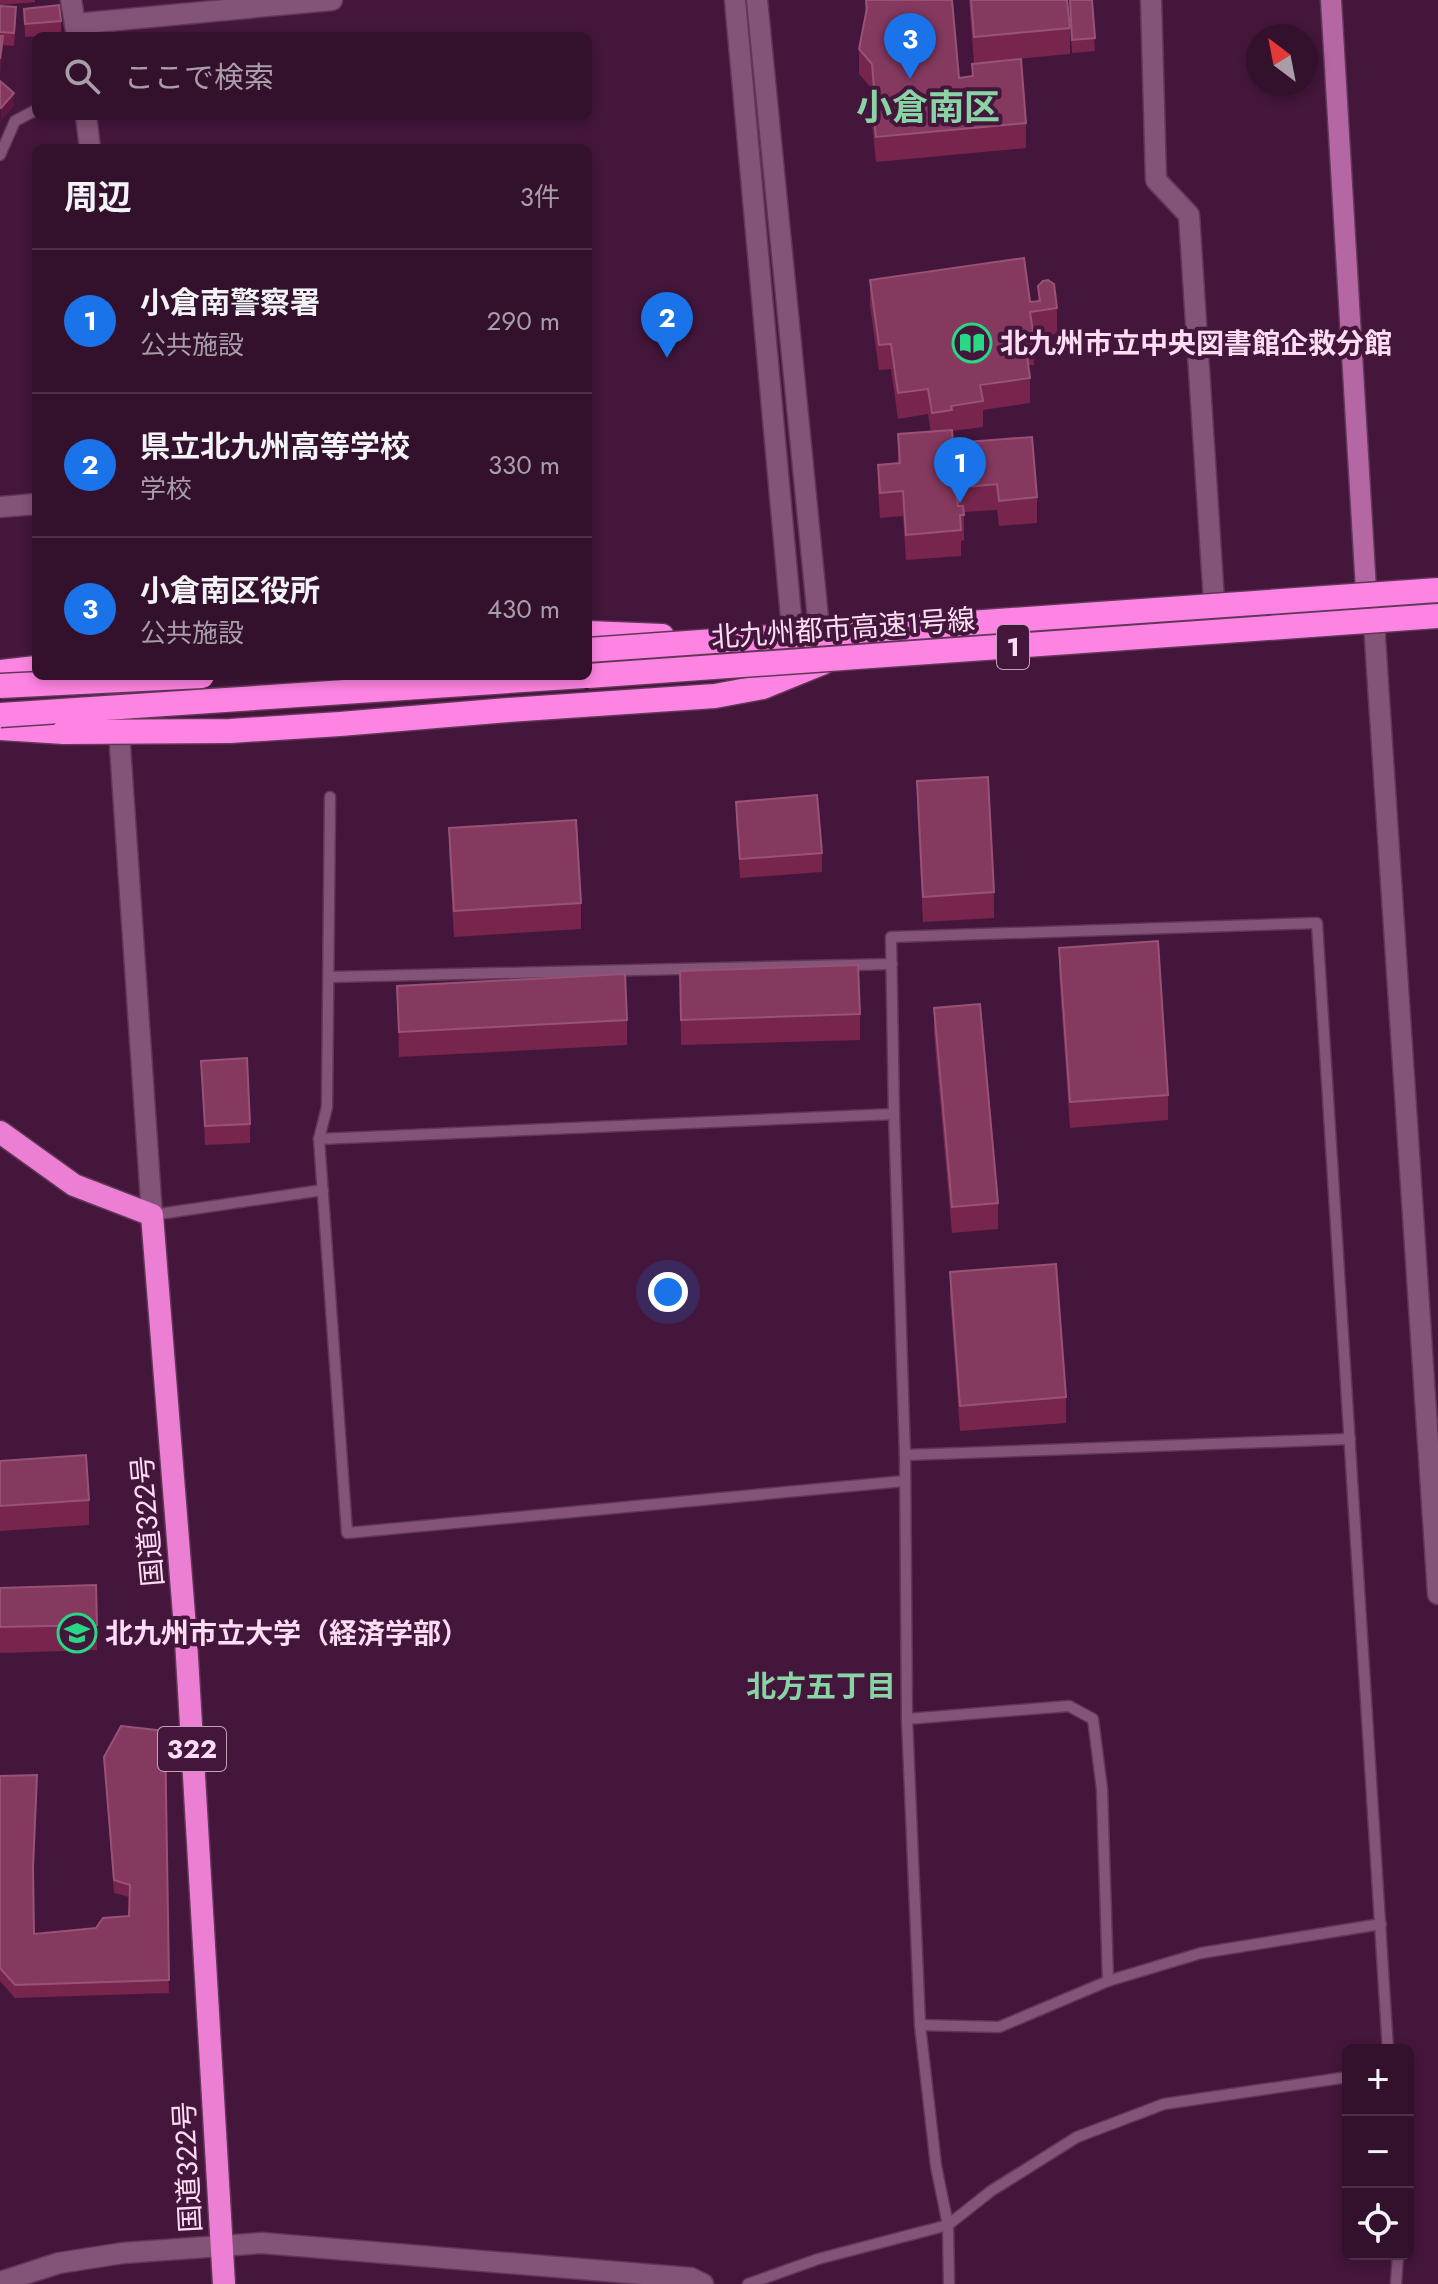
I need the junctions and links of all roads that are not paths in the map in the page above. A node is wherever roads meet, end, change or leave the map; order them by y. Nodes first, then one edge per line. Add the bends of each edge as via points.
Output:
1 (71, 0) edge
2 (332, 0) edge
3 (735, 0) edge
4 (757, 0) edge
5 (1151, 0) edge
6 (1331, 0) edge
7 (76, 30) edge
8 (32, 112) edge
9 (86, 120) edge
10 (90, 144) edge
11 (0, 155) edge
12 (32, 504) edge
13 (0, 507) edge
14 (1438, 590) edge
15 (1214, 601) dead end
16 (1438, 616) edge
17 (1374, 623) joint
18 (592, 633) edge
19 (663, 636) dead end
20 (592, 650) edge
21 (822, 663) joint
22 (796, 666) dead end
23 (32, 668) edge
24 (0, 672) edge
25 (592, 676) edge
26 (117, 680) edge
27 (121, 680) edge
28 (526, 680) edge
29 (0, 686) edge
30 (0, 715) edge
31 (0, 728) edge
32 (330, 797) dead end
33 (892, 964) junction
34 (330, 977) junction
35 (894, 1114) junction
36 (0, 1132) edge
37 (319, 1139) junction
38 (323, 1190) junction
39 (152, 1215) junction
40 (1350, 1439) junction
41 (905, 1455) junction
42 (905, 1481) junction
43 (1438, 1594) edge
44 (907, 1719) junction
45 (1381, 1924) junction
46 (1108, 1981) junction
47 (920, 2025) junction
48 (1388, 2044) edge
49 (1342, 2078) edge
50 (948, 2225) junction
51 (221, 2247) junction
52 (1398, 2260) edge
53 (0, 2282) edge
54 (224, 2284) edge
55 (703, 2284) edge
56 (748, 2284) edge
57 (949, 2284) edge
58 (1396, 2284) edge

1 - 7 street
2 - 7 street
3 - 22 street
4 - 21 street
5 - 15 street via 1156,180 1189,215
6 - 17 main road via 1366,590
8 - 11 lane via 15,121
9 - 10 street
12 - 13 street
14 - 20 highway, 北九州都市高速1号線 / 1, bridge
16 - 25 highway, 北九州都市高速1号線 / 1, bridge
17 - 43 street
18 - 19 highway
21 - 31 highway, bridge via 763,687 715,696 230,731
23 - 24 highway
26 - 39 street
27 - 29 highway, bridge
28 - 30 highway, 北九州都市高速1号線 / 1, bridge
32 - 34 lane
33 - 34 lane
33 - 35 lane
33 - 40 lane via 891,937 1317,923
34 - 37 lane via 327,1107
35 - 37 lane
35 - 41 lane
36 - 39 highway via 74,1185
37 - 38 lane
38 - 39 lane
38 - 42 lane via 347,1533
39 - 51 highway, 国道322号 / 322 via 186,1640
40 - 41 lane
40 - 45 lane
41 - 42 lane
42 - 44 lane
44 - 46 lane via 1069,1706 1093,1719 1102,1789
44 - 47 lane
45 - 46 lane via 1201,1953
45 - 48 lane
46 - 47 lane via 999,2027
47 - 50 lane
49 - 50 lane via 1164,2104 1077,2137
50 - 56 lane via 818,2259
50 - 57 lane
51 - 53 street via 59,2263
51 - 54 highway, 国道322号 / 322
51 - 55 street via 262,2243 691,2278
52 - 58 lane

